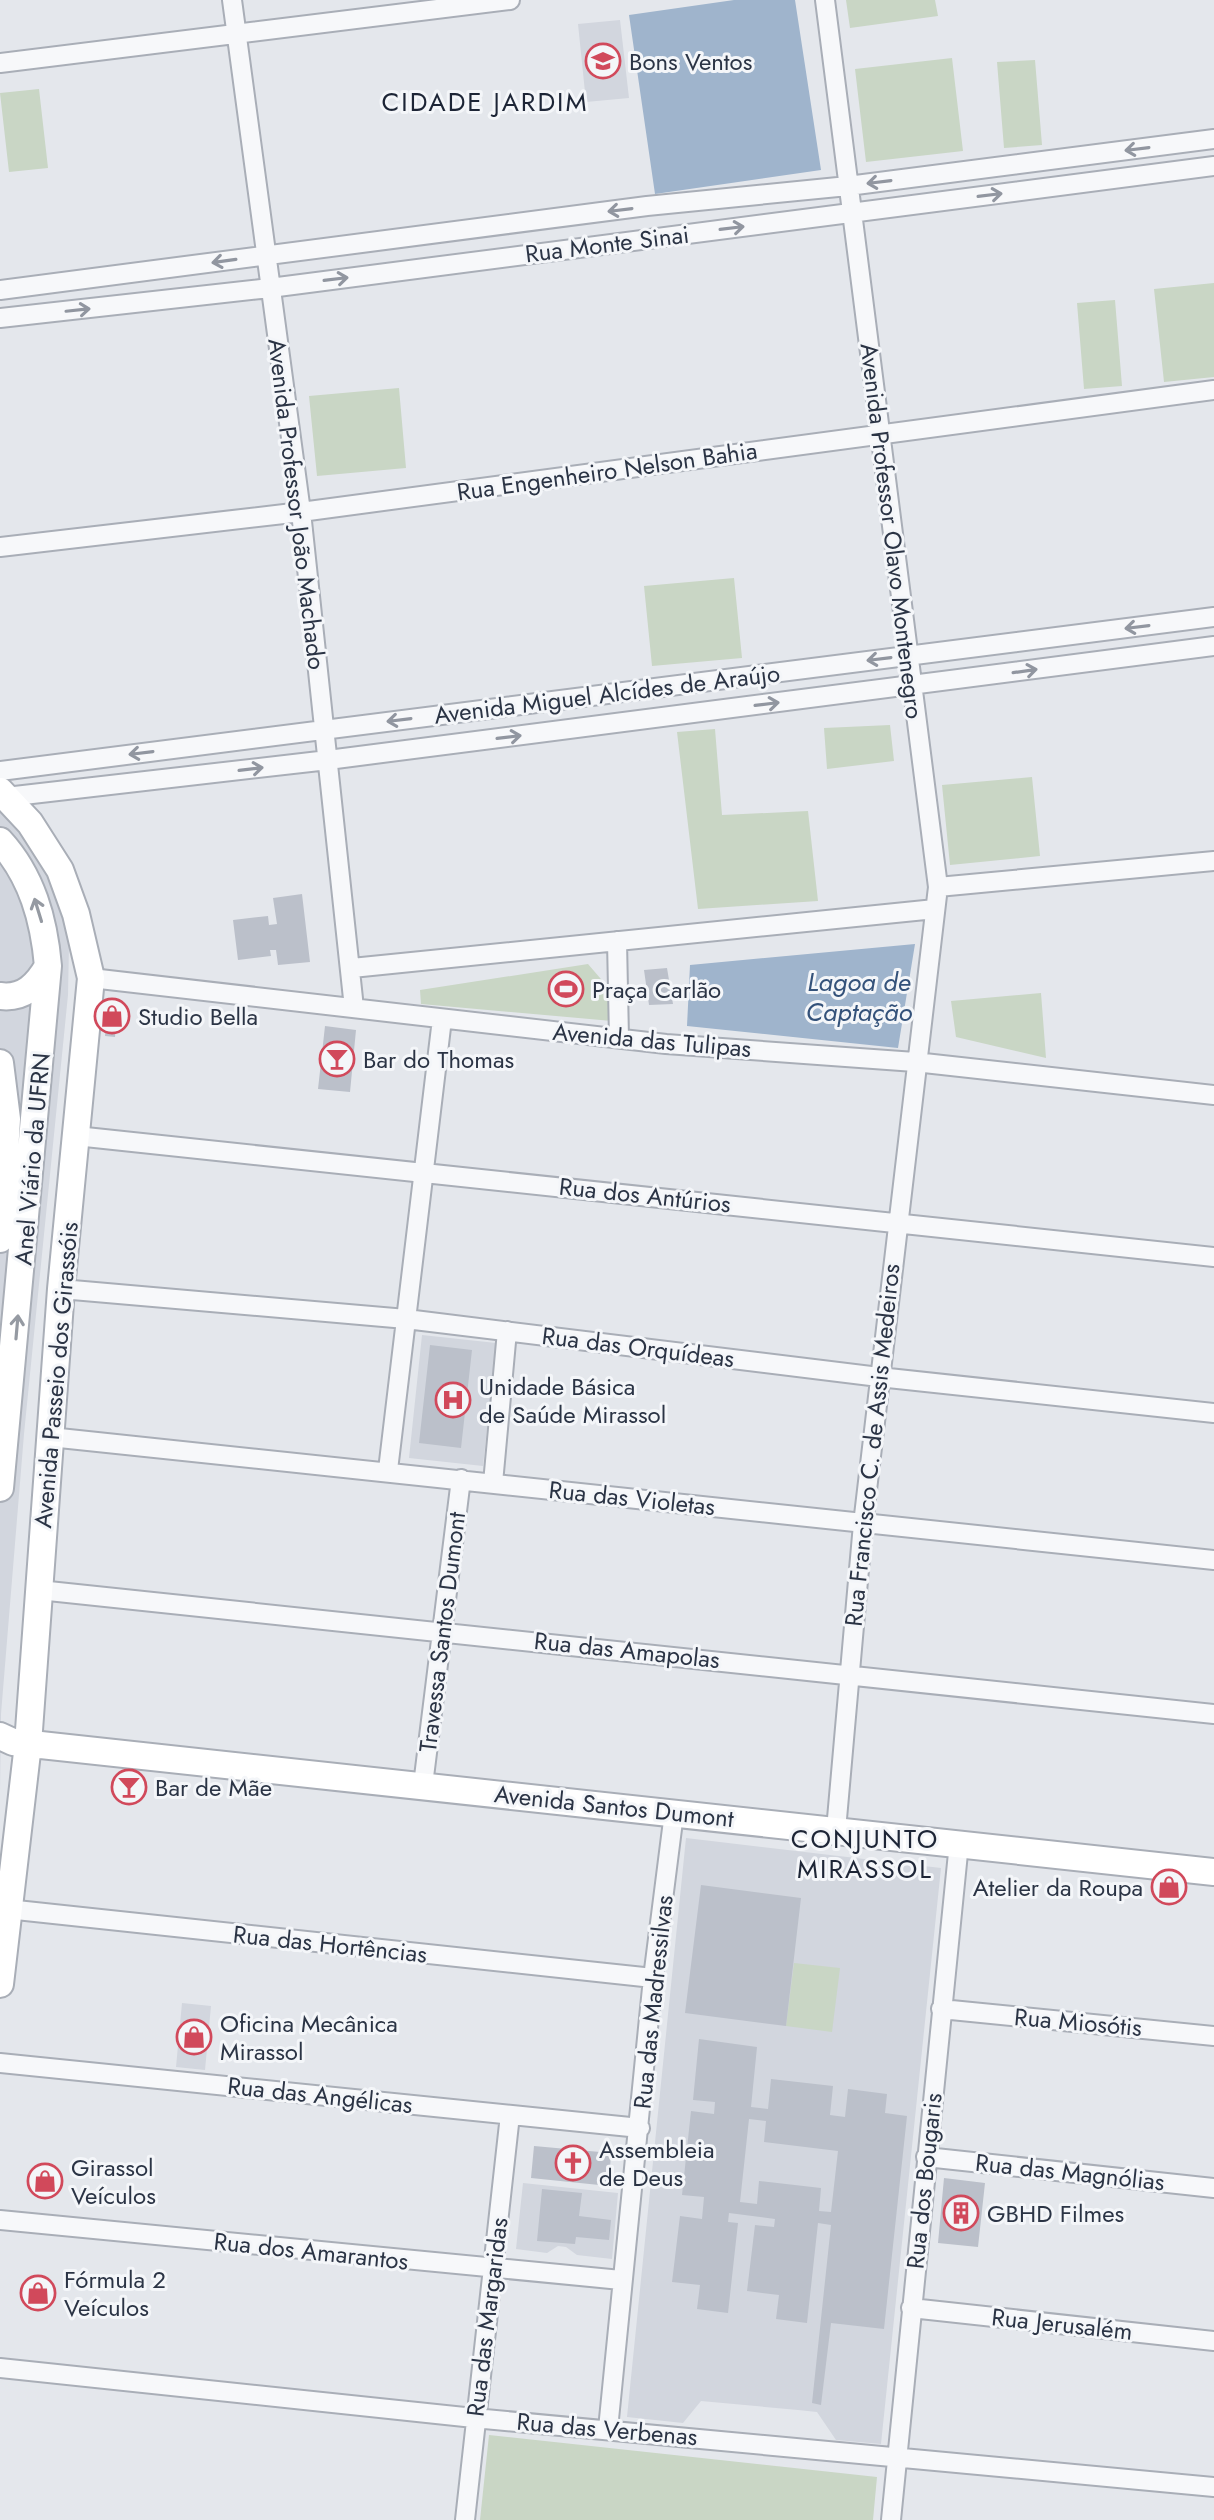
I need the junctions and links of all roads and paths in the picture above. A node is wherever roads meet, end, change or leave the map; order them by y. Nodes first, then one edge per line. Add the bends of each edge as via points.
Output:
1 (232, 0) edge
2 (510, 0) edge
3 (825, 0) edge
4 (236, 33) junction
5 (0, 63) edge
6 (1214, 139) edge
7 (1214, 166) edge
8 (848, 186) junction
9 (852, 212) junction
10 (265, 255) junction
11 (270, 288) junction
12 (0, 290) edge
13 (0, 318) edge
14 (1214, 390) edge
15 (880, 435) junction
16 (301, 512) junction
17 (0, 547) edge
18 (1214, 617) edge
19 (1214, 646) edge
20 (908, 655) junction
21 (912, 686) junction
22 (323, 730) junction
23 (328, 760) junction
24 (0, 771) edge
25 (3, 794) edge
26 (0, 841) edge
27 (1214, 861) edge
28 (938, 887) junction
29 (935, 909) junction
30 (617, 941) junction
31 (48, 966) junction
32 (352, 968) junction
33 (91, 978) junction
34 (0, 996) edge
35 (354, 1008) junction
36 (442, 1019) junction
37 (619, 1038) junction
38 (915, 1062) junction
39 (0, 1063) edge
40 (1214, 1095) edge
41 (76, 1136) junction
42 (425, 1172) junction
43 (896, 1221) junction
44 (0, 1239) edge
45 (1214, 1257) edge
46 (61, 1289) junction
47 (406, 1319) junction
48 (507, 1331) junction
49 (879, 1377) junction
50 (1214, 1413) edge
51 (50, 1437) junction
52 (388, 1470) junction
53 (461, 1479) junction
54 (493, 1483) junction
55 (0, 1488) edge
56 (863, 1524) junction
57 (1214, 1560) edge
58 (39, 1590) junction
59 (443, 1630) junction
60 (847, 1674) junction
61 (1214, 1714) edge
62 (10, 1744) edge
63 (423, 1785) junction
64 (674, 1813) junction
65 (836, 1830) junction
66 (959, 1843) junction
67 (1214, 1872) edge
68 (7, 1909) junction
69 (653, 1978) junction
70 (0, 1984) edge
71 (941, 2009) junction
72 (1214, 2036) edge
73 (0, 2063) edge
74 (510, 2115) junction
75 (640, 2128) junction
76 (926, 2157) junction
77 (1214, 2188) edge
78 (0, 2220) edge
79 (494, 2269) junction
80 (621, 2280) junction
81 (911, 2308) junction
82 (1214, 2341) edge
83 (0, 2368) edge
84 (474, 2418) junction
85 (608, 2429) junction
86 (898, 2456) junction
87 (1214, 2487) edge
88 (465, 2520) edge
89 (891, 2520) edge

1 - 4 street, Avenida Professor João Machado
2 - 4 street
3 - 8 street, Avenida Professor Olavo Montenegro
4 - 5 street
4 - 10 street, Avenida Professor João Machado
6 -> 8 street, Rua Monte Sinai
9 -> 7 street, Rua Monte Sinai
8 - 9 street, Avenida Professor Olavo Montenegro
8 -> 10 street, Rua Monte Sinai
11 -> 9 street, Rua Monte Sinai
9 - 15 street, Avenida Professor Olavo Montenegro
10 - 11 street, Avenida Professor João Machado
10 -> 12 street, Rua Monte Sinai
13 -> 11 street, Rua Monte Sinai
11 - 16 street, Avenida Professor João Machado
14 - 15 street, Rua Engenheiro Nelson Bahia
15 - 16 street, Rua Engenheiro Nelson Bahia
15 - 20 street, Avenida Professor Olavo Montenegro
16 - 17 street, Rua Engenheiro Nelson Bahia
16 - 22 street, Avenida Professor João Machado
18 -> 20 street, Avenida Miguel Alcídes de Araújo
21 -> 19 street, Avenida Miguel Alcídes de Araújo
20 - 21 street, Avenida Professor Olavo Montenegro
20 -> 22 street, Avenida Miguel Alcídes de Araújo
23 -> 21 street, Avenida Miguel Alcídes de Araújo
21 - 28 street, Avenida Professor Olavo Montenegro
22 - 23 street, Avenida Professor João Machado
22 -> 24 street, Avenida Miguel Alcídes de Araújo
25 -> 23 street, Avenida Miguel Alcídes de Araújo
23 - 32 street, Avenida Professor João Machado
25 - 33 main road, Avenida Passeio dos Girassóis via 60,870
31 -> 26 main road, Anel Viário da UFRN via 38,907 26,878
27 - 28 street
28 - 29 street, Avenida Professor Olavo Montenegro
29 - 30 street
29 - 38 street, Avenida Professor Olavo Montenegro
30 - 32 street
30 - 37 street
31 - 34 main road via 22,994
55 -> 31 main road, Anel Viário da UFRN
32 - 35 street, Avenida Professor João Machado
33 - 35 street, Avenida das Tulipas
33 - 41 main road, Avenida Passeio dos Girassóis
35 - 36 street, Avenida das Tulipas
36 - 37 street, Avenida das Tulipas
36 - 42 street
37 - 38 street, Avenida das Tulipas
38 - 40 street, Avenida das Tulipas
38 - 43 street, Rua Francisco C. de Assis Medeiros
39 - 44 main road, Anel Viário da UFRN via 7,1119
41 - 42 street, Rua dos Antúrios
41 - 46 main road, Avenida Passeio dos Girassóis
42 - 43 street, Rua dos Antúrios
42 - 47 street
43 - 45 street, Rua dos Antúrios
43 - 49 street, Rua Francisco C. de Assis Medeiros
46 - 47 street, Rua das Orquídeas
46 - 51 main road, Avenida Passeio dos Girassóis
47 - 48 street, Rua das Orquídeas
47 - 52 street
48 - 49 street, Rua das Orquídeas
48 - 54 street
49 - 50 street, Rua das Orquídeas
49 - 56 street, Rua Francisco C. de Assis Medeiros
51 - 52 street, Rua das Violetas
51 - 58 main road, Avenida Passeio dos Girassóis
52 - 53 street, Rua das Violetas
53 - 54 street, Rua das Violetas
53 - 59 street, Travessa Santos Dumont
54 - 56 street, Rua das Violetas
56 - 57 street, Rua das Violetas
56 - 60 street, Rua Francisco C. de Assis Medeiros
58 - 59 street, Rua das Amapolas
58 - 62 main road, Avenida Passeio dos Girassóis
59 - 60 street, Rua das Amapolas
59 - 63 street, Travessa Santos Dumont
60 - 61 street, Rua das Amapolas
60 - 65 street, Rua Francisco C. de Assis Medeiros
62 - 63 main road, Avenida Santos Dumont
62 - 68 main road, Avenida Passeio dos Girassóis
63 - 64 main road, Avenida Santos Dumont
64 - 65 main road, Avenida Santos Dumont
64 - 69 street, Rua das Madressilvas
65 - 66 main road, Avenida Santos Dumont
66 - 67 main road, Avenida Santos Dumont
66 - 71 street, Rua dos Bougaris
68 - 69 street, Rua das Hortências
68 - 70 main road, Avenida Passeio dos Girassóis
69 - 75 street, Rua das Madressilvas
71 - 72 street, Rua Miosótis
71 - 76 street, Rua dos Bougaris
73 - 74 street, Rua das Angélicas
74 - 75 street, Rua das Angélicas
74 - 79 street, Rua das Margaridas
75 - 80 street, Rua das Madressilvas
76 - 77 street, Rua das Magnólias
76 - 81 street, Rua dos Bougaris
78 - 79 street, Rua dos Amarantos
79 - 80 street, Rua dos Amarantos
79 - 84 street, Rua das Margaridas
80 - 85 street, Rua das Madressilvas
81 - 82 street, Rua Jerusalém
81 - 86 street, Rua dos Bougaris
83 - 84 street, Rua das Verbenas
84 - 85 street, Rua das Verbenas
84 - 88 street, Rua das Margaridas
85 - 86 street, Rua das Verbenas
86 - 87 street, Rua das Verbenas
86 - 89 street, Rua dos Bougaris

